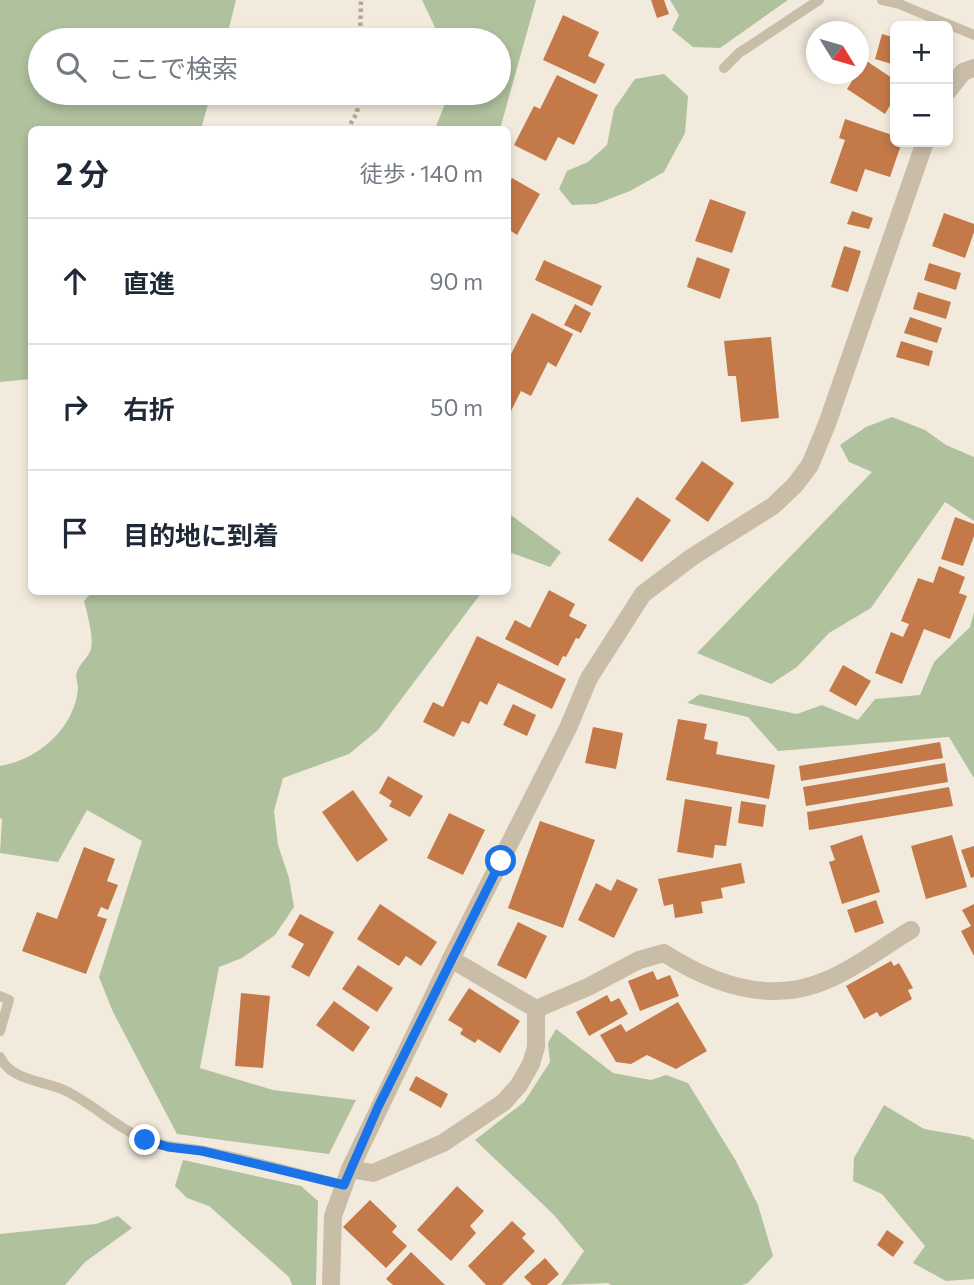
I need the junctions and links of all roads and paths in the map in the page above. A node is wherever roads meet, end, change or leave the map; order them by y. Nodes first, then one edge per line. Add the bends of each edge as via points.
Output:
1 (361, 0) edge
2 (819, 0) edge
3 (882, 0) edge
4 (360, 28) edge
5 (974, 35) edge
6 (724, 68) dead end
7 (974, 68) edge
8 (953, 85) edge
9 (358, 105) edge
10 (349, 126) edge
11 (923, 147) edge
12 (911, 930) dead end
13 (451, 959) junction
14 (0, 996) edge
15 (536, 1009) junction
16 (0, 1031) edge
17 (0, 1057) edge
18 (347, 1177) junction
19 (331, 1285) edge

1 - 4 path
2 - 6 lane via 739,52
3 - 5 lane
7 - 8 street via 963,72
9 - 10 path
11 - 13 street via 810,465 773,506 643,594 589,678
12 - 15 street via 828,980 799,989 779,992 739,987 692,971 664,953 639,960
13 - 15 street
13 - 18 street
14 - 16 lane via 9,1000
15 - 18 street via 531,1064 503,1102 443,1143 373,1172
17 - 18 lane via 13,1073 82,1099 145,1140
18 - 19 street via 333,1216

